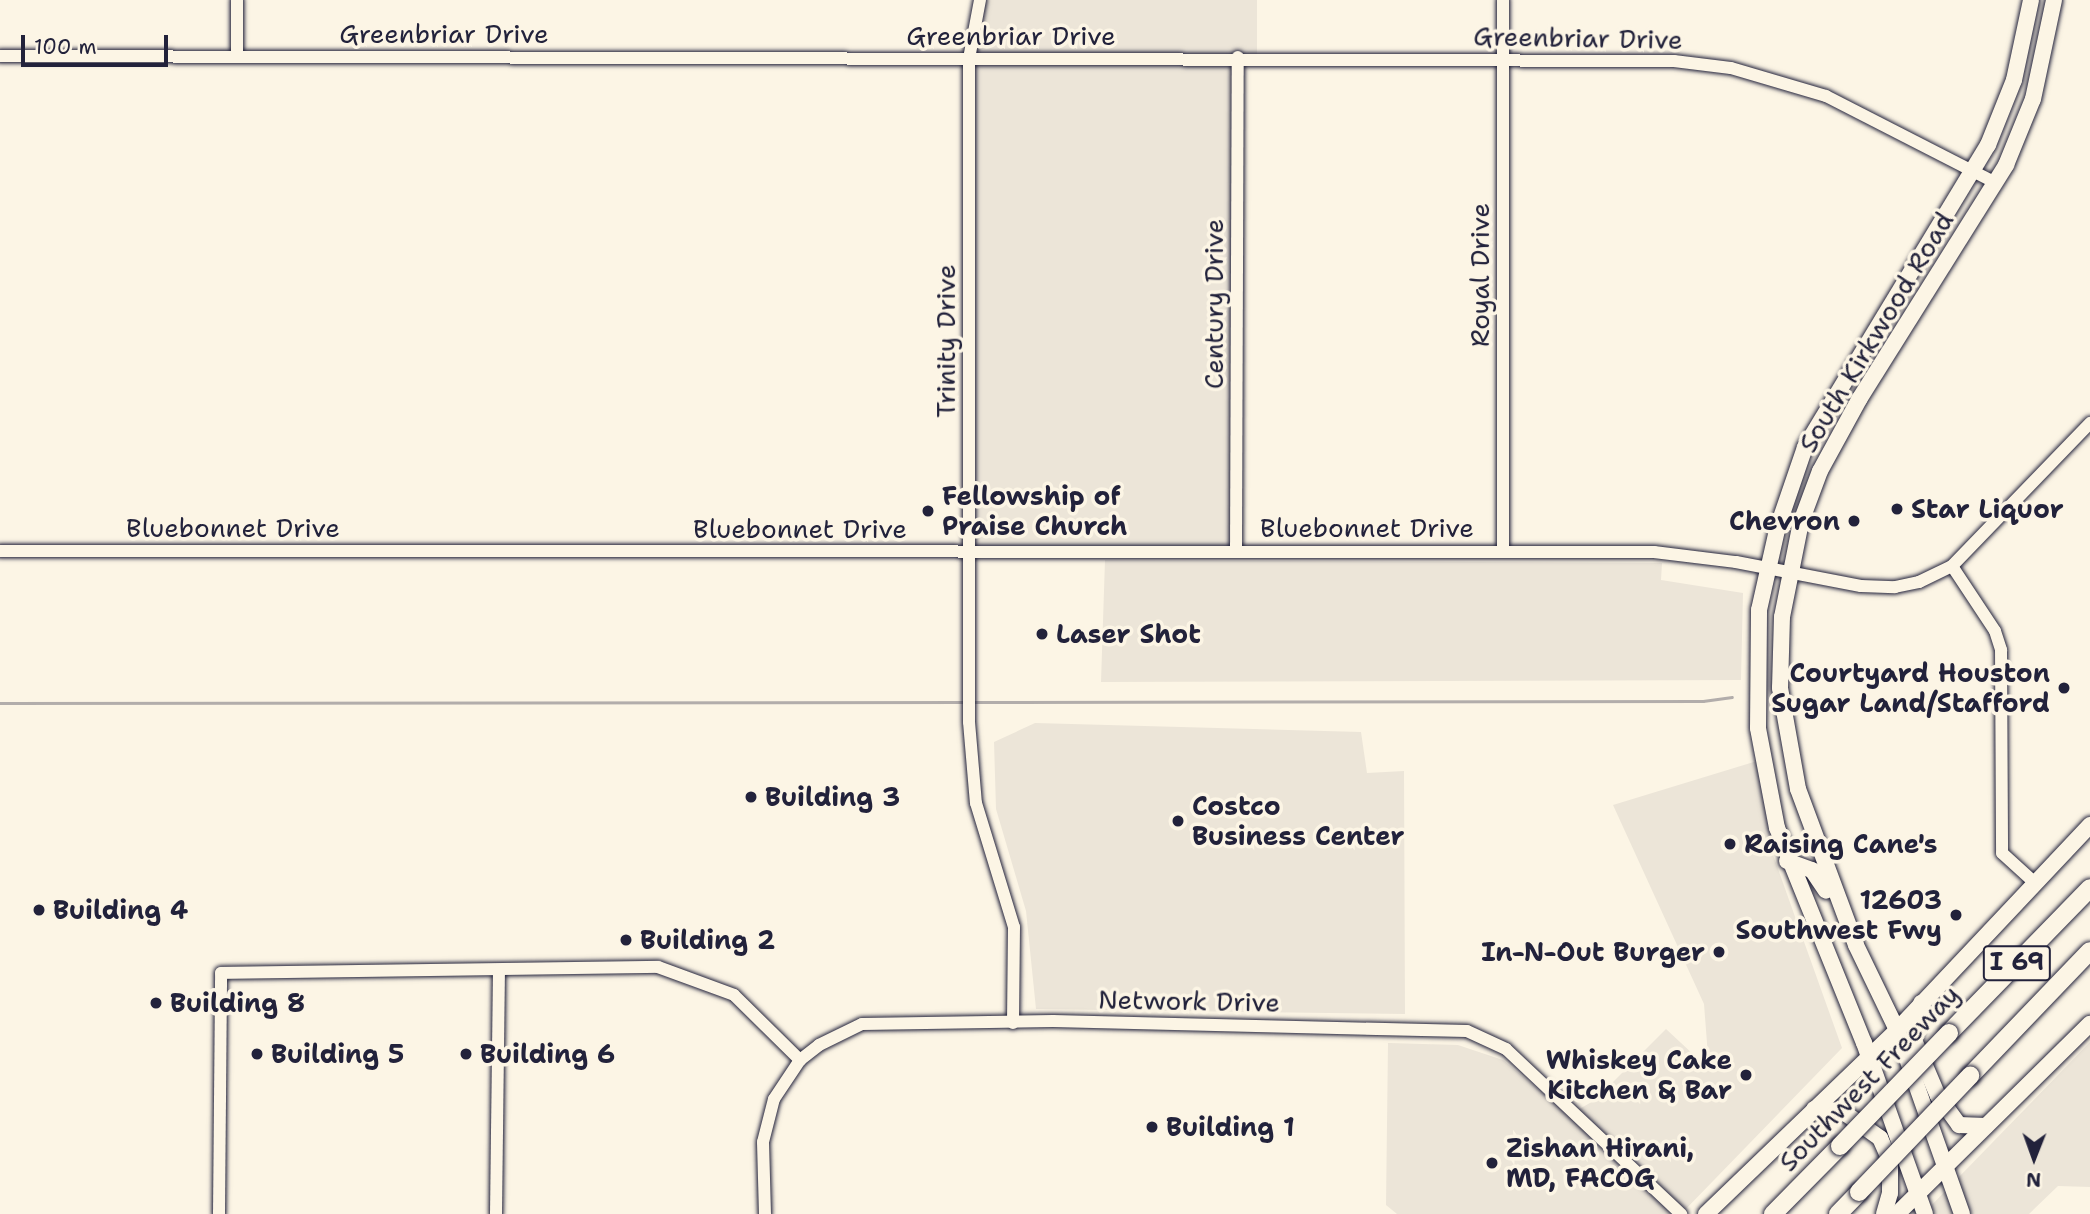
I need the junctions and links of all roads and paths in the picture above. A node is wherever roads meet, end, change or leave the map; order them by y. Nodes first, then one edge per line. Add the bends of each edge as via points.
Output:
1 (237, 0) edge
2 (980, 0) edge
3 (1503, 0) edge
4 (2054, 0) edge
5 (2031, 7) edge
6 (2052, 18) junction
7 (0, 56) edge
8 (237, 57) junction
9 (1238, 57) junction
10 (969, 59) junction
11 (1503, 59) junction
12 (1975, 172) junction
13 (1996, 183) junction
14 (1855, 359) junction
15 (1877, 371) junction
16 (2090, 423) edge
17 (1801, 458) junction
18 (1821, 468) junction
19 (0, 551) edge
20 (968, 551) junction
21 (1236, 551) junction
22 (1503, 551) junction
23 (1952, 566) junction
24 (1767, 567) junction
25 (1789, 572) junction
26 (1772, 809) junction
27 (2090, 825) edge
28 (1822, 858) junction
29 (1787, 860) junction
30 (2035, 883) junction
31 (2090, 888) edge
32 (1842, 911) junction
33 (2090, 951) edge
34 (499, 970) junction
35 (1922, 1001) junction
36 (1013, 1023) junction
37 (2090, 1024) edge
38 (1897, 1030) junction
39 (1869, 1056) junction
40 (800, 1060) junction
41 (1814, 1109) junction
42 (1986, 1126) junction
43 (1946, 1168) junction
44 (1917, 1193) junction
45 (219, 1214) edge
46 (496, 1214) edge
47 (765, 1214) edge
48 (1681, 1214) edge
49 (1706, 1214) edge
50 (1773, 1214) edge
51 (1838, 1214) edge
52 (1884, 1214) edge
53 (1898, 1214) edge
54 (1925, 1214) edge
55 (1962, 1214) edge

1 - 8 street
2 - 10 street, Trinity Drive
3 - 11 street, Royal Drive
4 - 6 main road, South Kirkwood Road
5 - 6 main road
5 - 12 main road, South Kirkwood Road via 2014,80
6 - 13 main road, South Kirkwood Road via 2033,99
7 - 8 street, Greenbriar Drive
8 - 10 street, Greenbriar Drive
9 - 10 street, Greenbriar Drive
9 - 11 street, Greenbriar Drive
9 - 21 street, Century Drive
10 - 20 street, Trinity Drive
11 - 12 street, Greenbriar Drive via 1674,61 1731,68 1826,96
11 - 22 street, Royal Drive
12 - 13 street, Greenbriar Drive
12 - 14 main road, South Kirkwood Road
13 - 15 main road, South Kirkwood Road
14 - 15 main road
14 - 17 main road, South Kirkwood Road
15 - 18 main road, South Kirkwood Road
16 - 23 street
17 - 18 main road
17 - 24 main road, South Kirkwood Road
18 - 25 main road, South Kirkwood Road
19 - 20 street, Bluebonnet Drive
20 - 21 street, Bluebonnet Drive
20 - 36 street, Trinity Drive via 969,722 976,803 1014,927
21 - 22 street, Bluebonnet Drive
22 - 24 street, Bluebonnet Drive via 1654,552
23 - 25 street, Bluebonnet Drive via 1919,582 1895,587 1861,586
23 - 30 street via 1994,631 2001,650 2002,853
24 - 25 street, Bluebonnet Drive
24 - 26 main road, South Kirkwood Road via 1759,610 1755,694
25 - 28 main road, South Kirkwood Road via 1780,658 1784,725 1798,789
26 - 28 main road via 1782,816 1794,850 1810,859
26 - 29 main road, South Kirkwood Road
27 - 30 main road
28 - 32 main road, South Kirkwood Road
29 - 32 main road via 1812,870 1832,904
29 - 39 main road, South Kirkwood Road
30 - 35 main road
31 - 50 highway, Southwest Freeway / I 69, bridge
32 - 38 main road, South Kirkwood Road
33 - 51 highway, I 69, bridge
34 - 40 street via 658,967 734,995
34 - 45 street via 221,973
34 - 46 street
35 - 38 main road
35 - 42 main road via 1914,1040 1938,1096 1959,1125
36 - 40 street, Network Drive via 862,1024
36 - 48 street, Network Drive via 1467,1031 1506,1049
37 - 42 main road
38 - 39 main road
38 - 43 main road, South Kirkwood Road
39 - 41 main road
39 - 44 main road, South Kirkwood Road
40 - 47 street, Network Drive via 774,1099 763,1142
41 - 49 main road
41 - 52 main road via 1842,1111 1880,1138 1890,1160 1890,1193
42 - 43 main road
43 - 44 main road
43 - 55 main road, South Kirkwood Road
44 - 53 main road
44 - 54 main road, South Kirkwood Road

